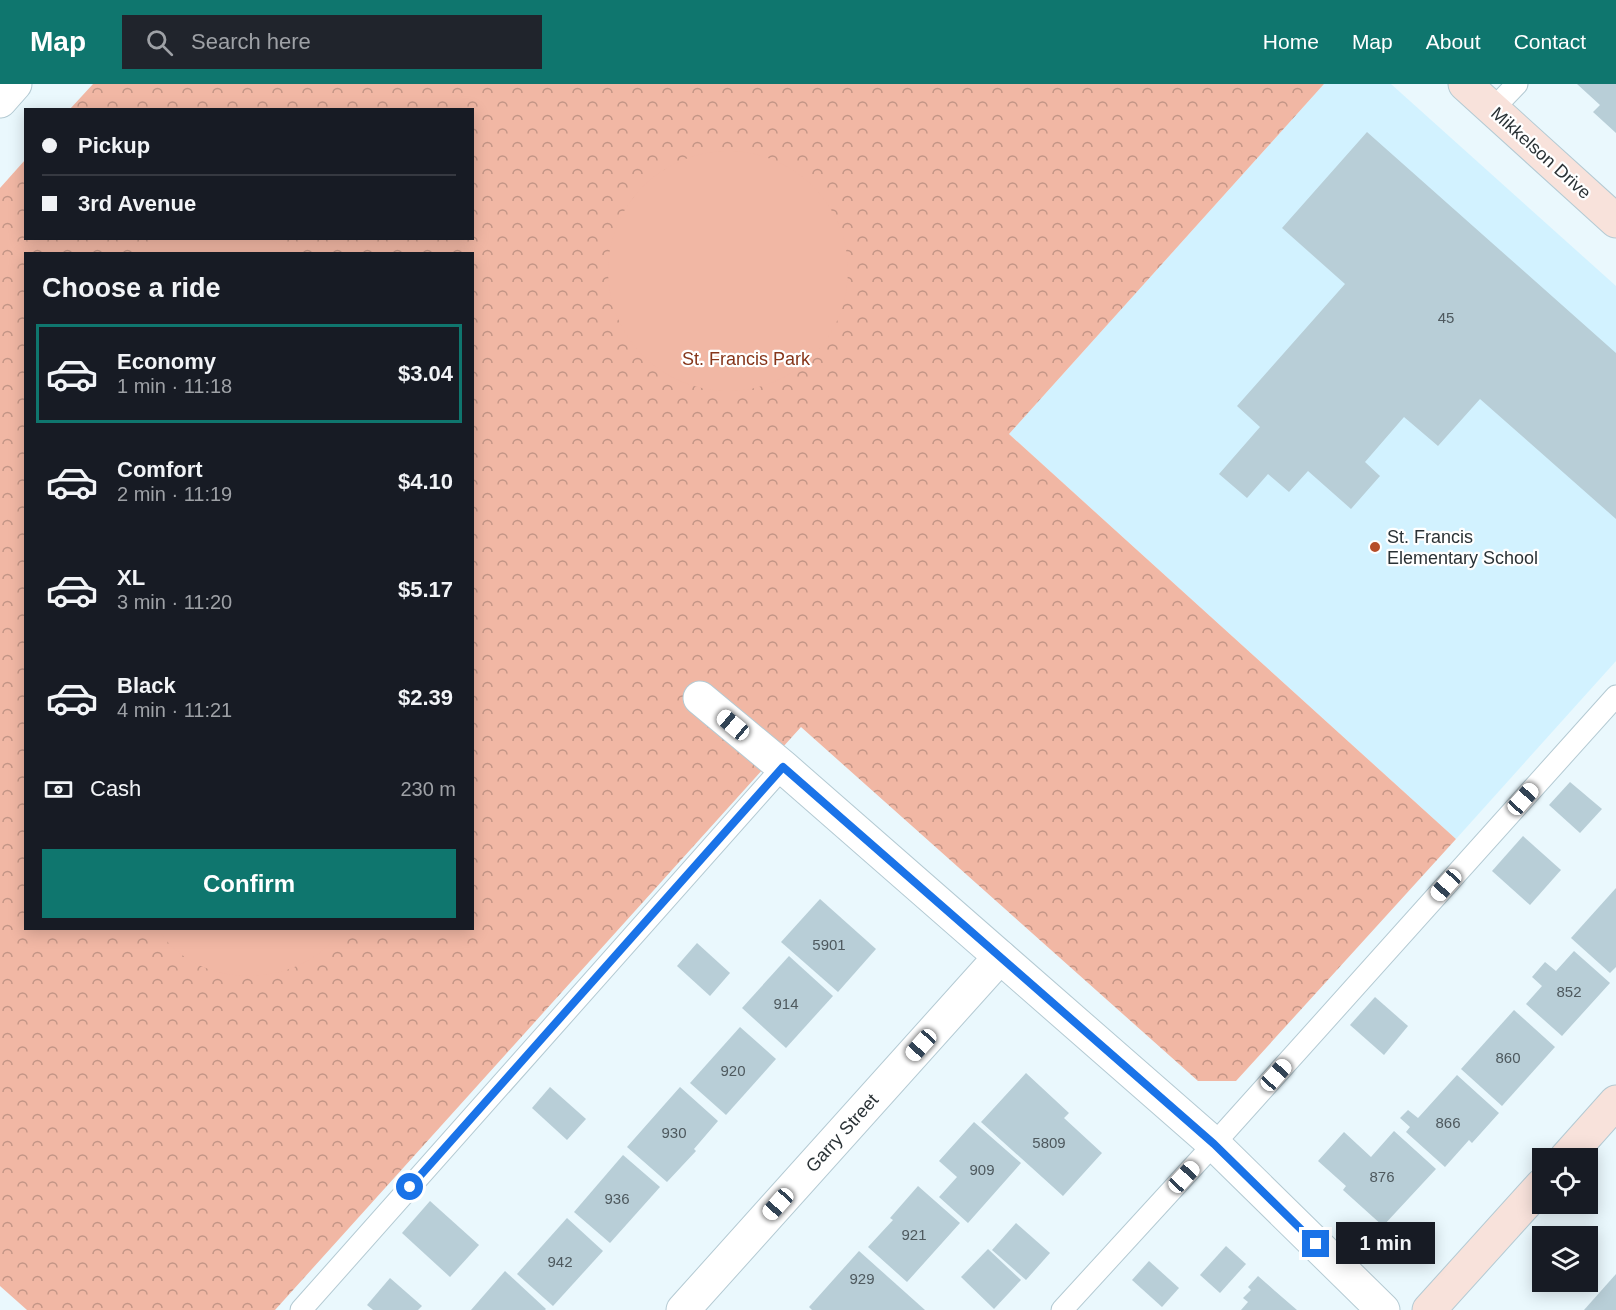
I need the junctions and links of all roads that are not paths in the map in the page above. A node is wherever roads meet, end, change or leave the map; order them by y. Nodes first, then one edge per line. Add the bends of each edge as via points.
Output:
1 (15, 84) edge
2 (1465, 84) edge
3 (1517, 84) edge
4 (0, 100) edge
5 (1493, 110) junction
6 (1616, 221) edge
7 (1616, 696) edge
8 (700, 698) dead end
9 (783, 767) junction
10 (1000, 957) junction
11 (1616, 1102) edge
12 (1214, 1144) junction
13 (1575, 1148) edge
14 (1532, 1196) edge
15 (1434, 1308) edge
16 (301, 1310) edge
17 (683, 1310) edge
18 (1062, 1310) edge
19 (1383, 1310) edge

1 - 4 street
2 - 5 street, Mikkelson Drive
3 - 5 lane
5 - 6 street, Mikkelson Drive
7 - 12 lane
8 - 9 street
9 - 10 street
9 - 16 lane
10 - 12 street
10 - 17 street, Garry Street
11 - 13 street
12 - 18 lane
12 - 19 street
14 - 15 street

